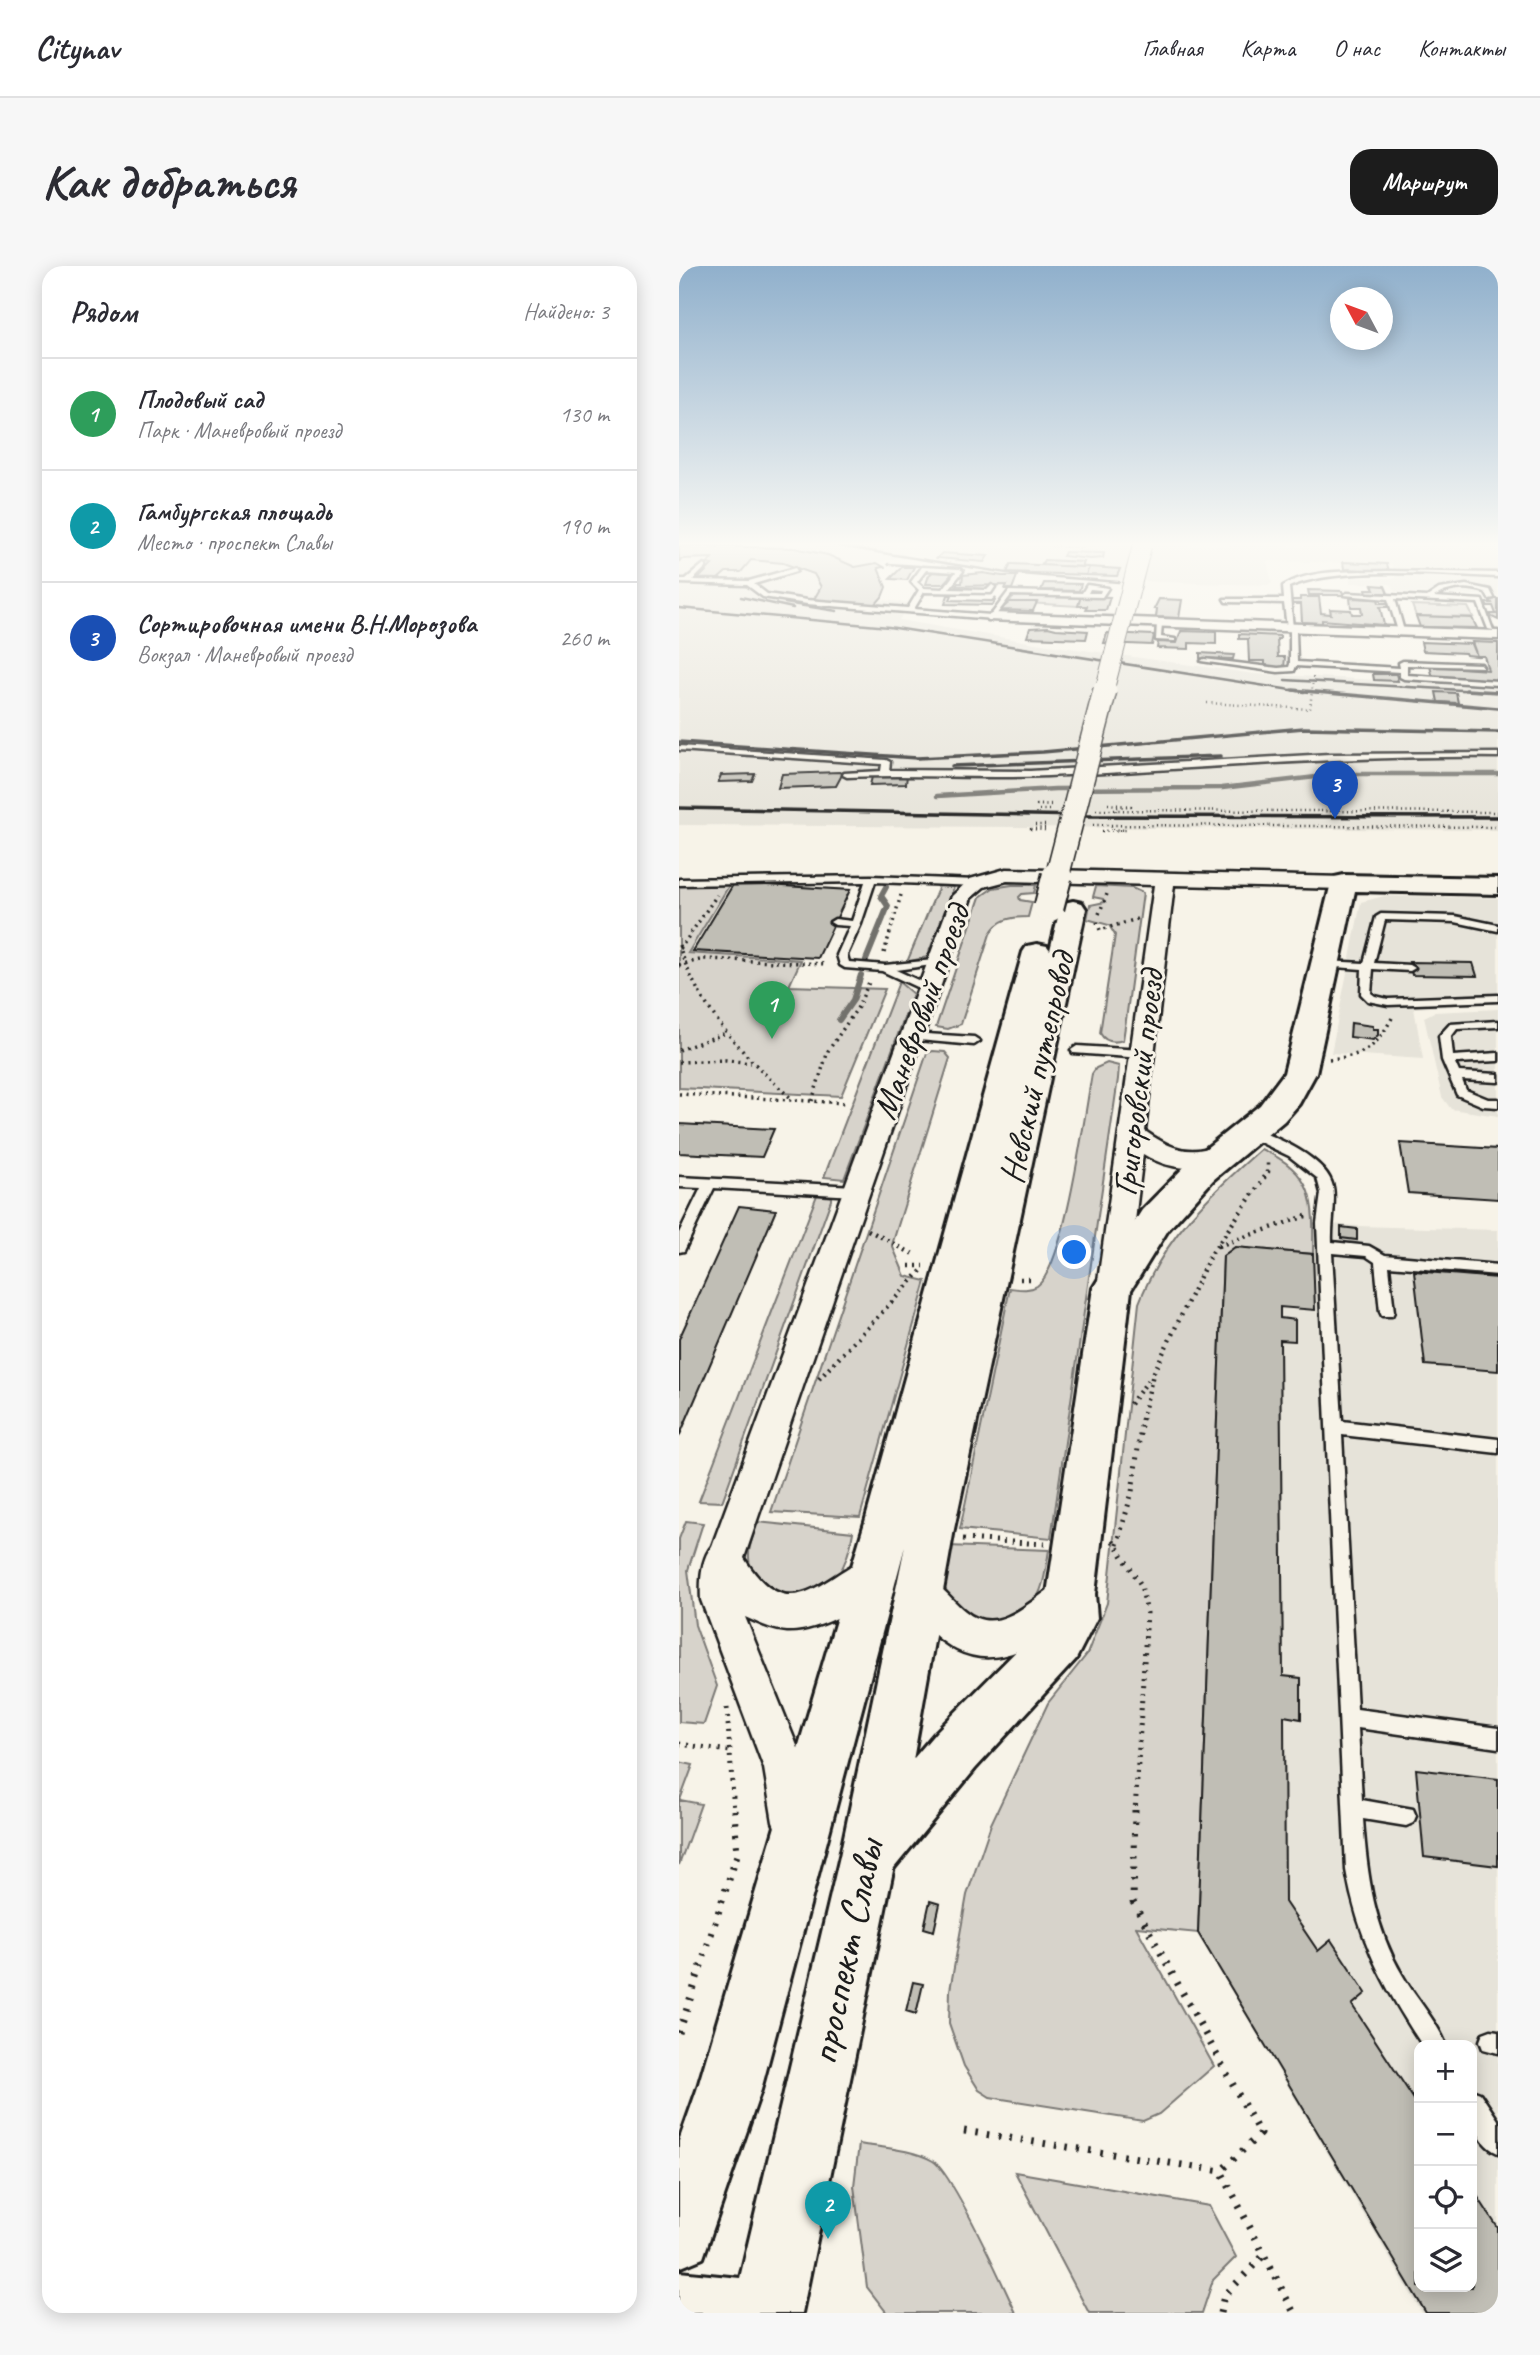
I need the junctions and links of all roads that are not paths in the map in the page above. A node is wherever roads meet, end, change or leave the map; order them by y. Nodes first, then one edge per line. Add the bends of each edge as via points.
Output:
1 (1121, 642) edge
2 (1137, 642) edge
3 (1293, 642) edge
4 (1204, 661) dead end
5 (1294, 664) junction
6 (1481, 666) dead end
7 (1402, 670) junction
8 (1498, 682) edge
9 (679, 748) edge
10 (1498, 755) edge
11 (885, 773) junction
12 (847, 775) dead end
13 (1104, 796) road end
14 (1086, 854) dead end
15 (1165, 878) junction
16 (871, 879) junction
17 (679, 882) edge
18 (977, 883) junction
19 (1344, 883) junction
20 (1498, 886) edge
21 (1064, 895) junction
22 (835, 922) dead end
23 (856, 924) junction
24 (1498, 928) edge
25 (939, 961) junction
26 (1326, 964) junction
27 (1367, 967) junction
28 (881, 968) junction
29 (1411, 968) dead end
30 (929, 989) junction
31 (1498, 998) edge
32 (1498, 1024) edge
33 (911, 1037) junction
34 (974, 1041) dead end
35 (1077, 1050) dead end
36 (1142, 1054) junction
37 (1498, 1057) edge
38 (1448, 1060) junction
39 (1454, 1076) junction
40 (1498, 1078) edge
41 (1498, 1103) edge
42 (1132, 1134) junction
43 (1263, 1139) junction
44 (1223, 1153) junction
45 (679, 1182) edge
46 (710, 1183) junction
47 (855, 1191) junction
48 (679, 1247) edge
49 (1325, 1247) junction
50 (1382, 1260) junction
51 (1498, 1270) edge
52 (1112, 1289) junction
53 (1387, 1312) dead end
54 (1334, 1427) junction
55 (1498, 1446) edge
56 (723, 1559) junction
57 (896, 1581) junction
58 (1071, 1594) junction
59 (1349, 1717) junction
60 (1498, 1738) edge
61 (1353, 1808) junction
62 (1406, 1816) dead end
63 (796, 1854) junction
64 (868, 1856) junction
65 (1432, 2040) edge
66 (1473, 2103) edge
67 (1498, 2141) edge
68 (679, 2234) edge
69 (679, 2307) edge
70 (741, 2313) edge
71 (767, 2313) edge

1 - 21 main road, Невский путепровод, bridge
2 - 13 main road
3 - 5 lane
4 - 5 lane via 1278,670 1291,669
5 - 7 lane
6 - 7 lane via 1403,663
7 - 8 lane via 1404,677
9 - 11 lane via 886,762
10 - 11 lane via 1390,754 1048,773
11 - 12 lane
14 - 21 main road, Невский путепровод
15 - 19 street, Маневровый проезд
15 - 21 street, Маневровый проезд
15 - 36 street, Григоровский проезд
16 - 17 lane
16 - 18 lane
16 - 23 lane
18 - 21 street, Маневровый проезд via 1006,875
18 - 25 street, Маневровый проезд via 962,896
19 - 20 main road, Маневровый проезд
19 - 26 main road, Григоровский проезд
21 - 57 main road, Невский путепровод
21 - 57 main road, Невский путепровод via 934,1516
22 - 23 lane
23 - 28 lane via 842,955 845,965
24 - 27 lane via 1455,919 1381,917
25 - 28 lane
25 - 30 street, Маневровый проезд
26 - 27 lane
26 - 43 main road, Григоровский проезд via 1300,1073
27 - 29 lane
27 - 31 lane via 1366,994 1373,999
28 - 30 lane
30 - 33 street, Маневровый проезд
32 - 38 lane via 1454,1026 1445,1036
33 - 34 lane
33 - 47 street, Маневровый проезд
35 - 36 lane
36 - 42 street, Григоровский проезд
37 - 38 lane
38 - 39 lane
39 - 40 lane
39 - 41 lane via 1461,1092
42 - 44 street via 1154,1151 1179,1160
42 - 52 street, Григоровский проезд
43 - 44 main road, Григоровский проезд
43 - 49 lane via 1321,1172 1326,1184
44 - 52 main road, Григоровский проезд via 1155,1220
45 - 46 lane
46 - 47 lane
46 - 48 lane
47 - 56 street, Маневровый проезд
49 - 50 lane via 1369,1251
49 - 54 lane
50 - 51 lane
50 - 53 lane
52 - 58 main road, Григоровский проезд
54 - 55 lane
54 - 59 lane
56 - 57 street via 754,1602 775,1610 818,1608 843,1595
56 - 63 street, Маневровый проезд via 720,1600 785,1768
57 - 58 street via 953,1627 991,1639 1027,1630
57 - 63 main road, проспект Славы
57 - 64 main road, проспект Славы
58 - 64 main road, Григоровский проезд via 1073,1619 1059,1642 956,1750
59 - 60 lane
59 - 61 lane
61 - 62 lane
61 - 65 lane via 1356,1870 1365,1922 1387,1973
63 - 68 main road, проспект Славы via 729,2090
64 - 71 main road, проспект Славы
66 - 67 lane
69 - 70 main road

